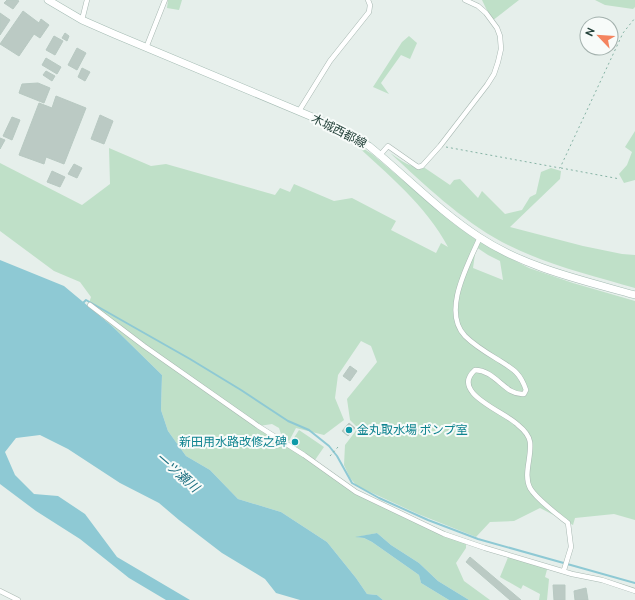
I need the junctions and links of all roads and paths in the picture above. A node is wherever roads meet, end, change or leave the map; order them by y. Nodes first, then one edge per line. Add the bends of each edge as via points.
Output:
1 (48, 0) edge
2 (87, 0) edge
3 (165, 0) edge
4 (368, 0) edge
5 (464, 0) edge
6 (635, 18) edge
7 (82, 20) junction
8 (146, 48) junction
9 (299, 111) junction
10 (440, 146) junction
11 (380, 155) junction
12 (560, 168) junction
13 (620, 179) dead end
14 (480, 237) junction
15 (635, 295) edge
16 (90, 305) dead end
17 (338, 447) dead end
18 (330, 456) dead end
19 (564, 570) junction
20 (0, 591) edge
21 (635, 591) edge
22 (18, 600) edge

1 - 7 main road, 木城西都線
2 - 7 street
3 - 8 street
4 - 9 street via 369,12 330,60
5 - 10 street via 486,13 497,28 501,49 494,74
6 - 12 path via 623,33
7 - 8 main road, 木城西都線
8 - 9 main road, 木城西都線
9 - 11 main road, 木城西都線 via 353,136
10 - 11 street via 422,166 418,167 388,146
10 - 12 path
11 - 14 main road, 木城西都線 via 454,219
12 - 13 path
14 - 15 main road, 木城西都線 via 518,258 556,273
14 - 19 street via 457,297 456,317 465,336 516,371 526,390 524,394 510,391 498,379 483,370 475,370 470,374 468,381 474,394 488,406 517,423 526,433 530,442 527,471 530,488 568,523 571,547
16 - 19 street via 223,402 356,492 444,534
17 - 18 path
19 - 21 street
20 - 22 street

